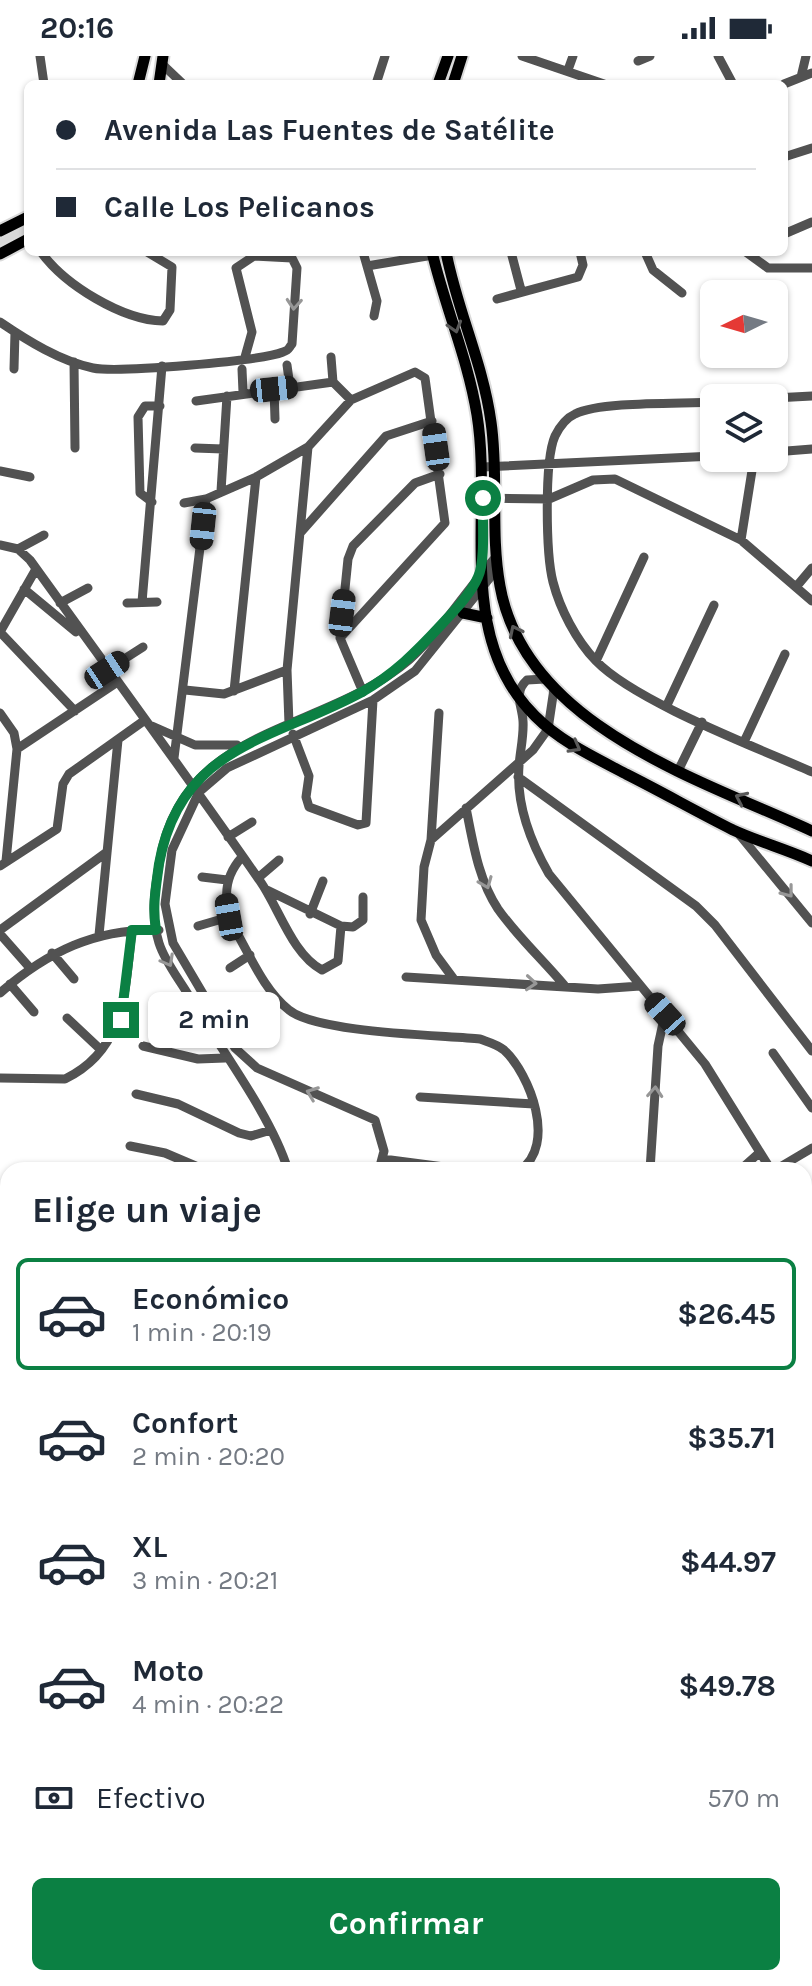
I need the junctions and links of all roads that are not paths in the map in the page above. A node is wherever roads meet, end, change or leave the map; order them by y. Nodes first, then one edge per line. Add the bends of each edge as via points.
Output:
1 (40, 56) edge
2 (145, 56) edge
3 (385, 56) edge
4 (448, 56) edge
5 (462, 56) edge
6 (522, 56) edge
7 (573, 56) edge
8 (650, 56) edge
9 (718, 56) edge
10 (806, 56) edge
11 (163, 60) edge
12 (638, 61) dead end
13 (568, 70) junction
14 (812, 73) edge
15 (801, 77) junction
16 (43, 80) edge
17 (139, 80) edge
18 (160, 80) edge
19 (180, 80) edge
20 (377, 80) edge
21 (439, 80) edge
22 (454, 80) edge
23 (594, 80) edge
24 (731, 80) edge
25 (788, 82) edge
26 (812, 148) edge
27 (788, 156) edge
28 (24, 219) edge
29 (812, 222) edge
30 (0, 231) edge
31 (788, 232) edge
32 (24, 241) edge
33 (0, 254) edge
34 (45, 256) edge
35 (154, 256) edge
36 (364, 256) edge
37 (422, 256) edge
38 (434, 256) edge
39 (447, 256) edge
40 (512, 256) edge
41 (581, 256) edge
42 (647, 256) edge
43 (752, 256) edge
44 (367, 266) junction
45 (812, 268) edge
46 (521, 290) junction
47 (682, 293) dead end
48 (497, 299) dead end
49 (374, 316) dead end
50 (0, 322) edge
51 (14, 336) junction
52 (245, 357) junction
53 (331, 357) dead end
54 (74, 362) junction
55 (287, 365) dead end
56 (162, 366) junction
57 (14, 369) dead end
58 (242, 369) dead end
59 (333, 382) junction
60 (290, 387) junction
61 (274, 389) junction
62 (243, 392) junction
63 (227, 396) junction
64 (812, 396) edge
65 (788, 397) edge
66 (351, 400) junction
67 (196, 401) dead end
68 (700, 403) edge
69 (160, 406) junction
70 (275, 419) dead end
71 (432, 421) junction
72 (308, 447) junction
73 (75, 448) dead end
74 (195, 448) dead end
75 (223, 449) junction
76 (812, 449) edge
77 (788, 451) edge
78 (700, 457) edge
79 (590, 464) junction
80 (550, 466) junction
81 (489, 467) junction
82 (0, 471) edge
83 (752, 472) edge
84 (440, 474) junction
85 (30, 477) dead end
86 (256, 477) junction
87 (593, 480) junction
88 (221, 491) junction
89 (490, 498) junction
90 (206, 499) junction
91 (549, 499) junction
92 (152, 502) junction
93 (184, 503) dead end
94 (301, 532) junction
95 (44, 535) dead end
96 (741, 540) junction
97 (481, 541) junction
98 (495, 543) junction
99 (0, 545) edge
100 (18, 549) junction
101 (644, 557) dead end
102 (496, 563) junction
103 (812, 568) edge
104 (36, 569) junction
105 (480, 582) junction
106 (796, 587) junction
107 (88, 588) dead end
108 (24, 589) junction
109 (812, 601) edge
110 (142, 602) junction
111 (157, 602) dead end
112 (60, 603) junction
113 (127, 603) dead end
114 (714, 605) dead end
115 (463, 613) junction
116 (487, 618) junction
117 (340, 638) junction
118 (85, 639) junction
119 (143, 647) dead end
120 (785, 654) dead end
121 (596, 661) junction
122 (107, 670) junction
123 (287, 670) junction
124 (545, 679) junction
125 (116, 683) junction
126 (554, 689) junction
127 (185, 690) junction
128 (234, 691) junction
129 (363, 692) junction
130 (518, 697) junction
131 (373, 700) junction
132 (667, 705) junction
133 (75, 711) junction
134 (0, 713) edge
135 (439, 713) dead end
136 (702, 722) junction
137 (147, 723) junction
138 (289, 724) junction
139 (548, 729) junction
140 (293, 734) junction
141 (178, 739) junction
142 (118, 740) junction
143 (744, 742) junction
144 (245, 743) junction
145 (17, 749) junction
146 (174, 758) junction
147 (519, 765) junction
148 (679, 769) junction
149 (812, 772) edge
150 (518, 777) junction
151 (196, 788) junction
152 (466, 808) junction
153 (252, 822) dead end
154 (735, 831) junction
155 (812, 831) edge
156 (228, 837) junction
157 (431, 840) junction
158 (107, 852) junction
159 (242, 857) junction
160 (279, 860) dead end
161 (812, 861) edge
162 (3, 864) edge
163 (202, 877) dead end
164 (258, 878) junction
165 (227, 880) junction
166 (323, 881) dead end
167 (267, 890) junction
168 (363, 897) dead end
169 (310, 914) junction
170 (229, 917) junction
171 (812, 923) edge
172 (198, 926) dead end
173 (341, 926) junction
174 (132, 930) junction
175 (156, 930) junction
176 (170, 931) junction
177 (0, 932) edge
178 (99, 935) junction
179 (52, 953) junction
180 (250, 955) junction
181 (30, 968) junction
182 (230, 968) dead end
183 (406, 977) dead end
184 (453, 978) junction
185 (74, 979) dead end
186 (10, 984) junction
187 (564, 985) junction
188 (640, 986) junction
189 (0, 993) edge
190 (274, 996) junction
191 (255, 1009) dead end
192 (34, 1012) dead end
193 (665, 1014) junction
194 (67, 1018) dead end
195 (143, 1046) dead end
196 (100, 1049) junction
197 (812, 1051) edge
198 (773, 1053) dead end
199 (225, 1058) junction
200 (0, 1078) edge
201 (136, 1094) dead end
202 (420, 1097) dead end
203 (534, 1104) junction
204 (812, 1108) edge
205 (271, 1130) junction
206 (130, 1146) dead end
207 (812, 1148) edge
208 (759, 1153) junction
209 (383, 1159) junction
210 (186, 1162) edge
211 (285, 1162) edge
212 (382, 1162) edge
213 (406, 1162) edge
214 (528, 1162) edge
215 (651, 1162) edge
216 (749, 1162) edge
217 (766, 1162) edge
218 (787, 1162) edge

1 - 16 street
2 - 17 main road
3 - 20 street
4 - 21 main road
5 - 22 main road
6 - 13 street
7 - 13 street
8 - 12 street
9 - 24 street
10 - 15 street
11 - 18 main road
11 - 19 street
13 - 23 street
14 - 15 street
15 - 25 street
26 - 27 street
28 - 30 main road
29 - 31 street
32 - 33 main road
34 - 35 street via 98,300 163,321 170,310 172,267
36 - 44 street
37 - 44 street
38 -> 81 main road via 472,385
39 - 81 main road via 484,376
40 - 46 street
41 - 46 street via 583,273
42 - 47 street via 653,270
43 - 45 street via 768,268
44 - 49 street via 377,301
46 - 48 street
50 - 51 street
51 - 54 street
51 - 57 street
52 -> 52 street via 252,332 236,268 254,256 292,258 297,268 292,344 279,353
52 - 56 street
53 - 59 street
54 - 56 street via 109,371
54 - 73 street
55 - 60 street
56 - 69 street
58 - 62 street
59 - 60 street
59 - 66 street
60 - 61 street
61 - 62 street
61 - 70 street
62 - 63 street
63 - 67 street
63 - 75 street
64 - 65 street
66 - 71 street via 415,372 425,378
66 - 72 street
68 - 80 street via 576,413 555,436
69 - 92 street
69 - 92 street via 145,406 138,417 140,493
71 - 84 street
71 - 94 street via 386,436
72 - 86 street
72 - 94 street
74 - 75 street
75 - 88 street
76 - 77 street
78 - 79 street
79 - 80 street
79 - 87 street
80 - 81 street
80 - 91 street
81 - 89 main road
82 - 85 street
83 - 96 street
84 - 117 street via 445,523
84 - 117 street via 415,483 353,546
86 - 88 street
86 - 128 street
87 - 91 street
87 - 96 street via 615,479
88 - 90 street
89 - 91 street
89 - 97 main road
89 - 98 main road
90 - 93 street
90 - 127 street
91 - 121 street via 553,583 569,622
92 - 110 street
94 - 123 street
95 - 100 street
96 - 106 street
97 - 98 main road
97 - 105 main road
98 - 102 main road
99 - 100 street
100 - 104 street
101 - 121 street
102 - 105 street
124 -> 102 main road via 507,615
103 - 106 street
104 - 108 street
104 - 112 street
105 - 115 street
105 - 116 main road
105 - 129 street via 409,659
106 - 109 street
107 - 112 street
108 - 118 street
108 - 133 street via 0,632
110 - 111 street
110 - 113 street
112 - 118 street
114 - 132 street
115 - 116 main road
115 - 131 street via 415,671
116 - 130 main road
117 - 129 street
118 - 122 street
119 - 122 street
120 - 143 street
121 - 132 street
122 - 125 street
123 - 128 street
123 - 138 street
124 - 126 main road
124 - 130 street via 527,680
125 - 133 street
125 - 137 street
126 - 139 street
126 - 148 main road via 593,723
127 - 128 street
127 - 141 street
129 - 138 street
130 - 139 main road
130 - 147 street via 523,720
131 - 140 street
131 - 140 street via 366,823 358,825 309,807 309,776
132 - 136 street
133 - 145 street
134 - 145 street via 14,733
135 - 157 street
136 - 143 street
136 - 148 street
137 - 141 street
137 - 142 street
137 - 146 street
138 - 144 street
139 - 147 street
139 -> 154 main road
140 - 151 street
141 - 144 street via 211,747
141 - 146 street
142 - 158 street
142 - 162 street via 65,778 57,829
143 - 149 street
144 - 151 street via 218,759
145 - 162 street
146 - 151 street
147 - 150 street
147 - 152 street
155 -> 148 main road
150 - 188 street via 529,834 549,874
150 - 197 street via 696,906
151 - 156 street
151 - 175 street via 172,820 162,849 153,900
151 - 176 street via 172,850 165,904
152 - 157 street
152 -> 187 street via 490,894
153 - 156 street
154 - 161 main road
154 -> 171 street
156 - 159 street
157 - 184 street via 421,920
158 - 177 street
158 - 178 street
159 - 164 street
159 - 165 street
160 - 164 street
163 - 165 street
164 - 167 street
165 - 170 street
166 - 169 street
167 - 169 street
167 - 173 street via 314,966 329,969 338,961
168 - 173 street via 363,920 353,927
169 - 173 street
170 - 172 street
170 - 180 street
174 - 175 street
174 - 178 street
174 - 196 street via 121,1020
175 - 176 street
175 -> 199 street via 163,952
209 -> 176 street via 375,1120 257,1068 235,1048
177 - 181 street
178 - 179 street
179 - 181 street
179 - 185 street
180 - 182 street
180 - 190 street
181 - 186 street
183 - 184 street
184 -> 187 street
186 - 189 street
186 - 192 street
187 - 188 street
188 - 193 street
190 - 191 street
190 - 203 street via 289,1011 316,1022 480,1039 501,1046
193 - 208 street via 705,1064
215 -> 193 street
194 - 196 street
195 - 199 street via 198,1059
196 - 200 street via 65,1079
198 - 204 street
199 - 205 street
201 - 205 street via 187,1107 239,1133 251,1136
202 - 203 street
203 - 214 street via 539,1135
205 - 211 street
206 - 210 street
207 - 218 street
208 - 216 street
208 - 217 street
209 - 212 street
209 - 213 street

